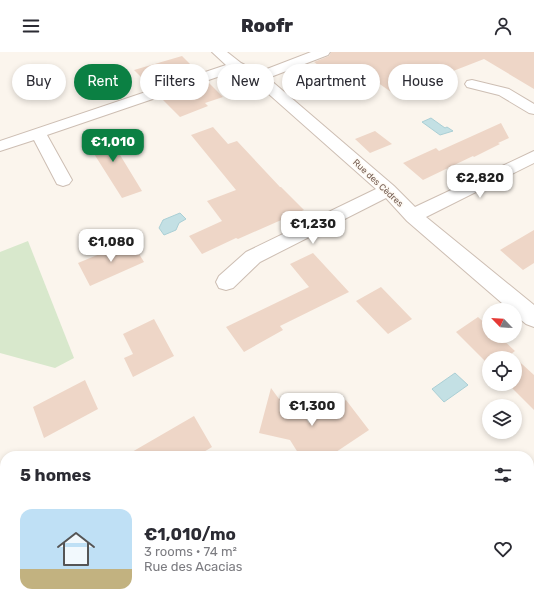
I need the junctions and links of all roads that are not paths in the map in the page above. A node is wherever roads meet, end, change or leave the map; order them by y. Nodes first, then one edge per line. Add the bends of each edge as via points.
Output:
1 (219, 52) edge
2 (323, 52) edge
3 (234, 64) edge
4 (274, 70) edge
5 (217, 72) edge
6 (472, 84) dead end
7 (274, 90) edge
8 (534, 110) edge
9 (38, 133) junction
10 (0, 146) edge
11 (534, 156) edge
12 (63, 180) dead end
13 (388, 190) junction
14 (413, 216) junction
15 (226, 282) dead end
16 (534, 318) edge

1 - 3 street, Rue des Cèdres
2 - 4 street
5 - 9 street
6 - 8 street via 504,92
7 - 13 street, Rue des Cèdres
9 - 10 street
9 - 12 street
11 - 14 street
13 - 14 street, Rue des Cèdres
13 - 15 street via 253,257
14 - 16 street, Rue des Cèdres

